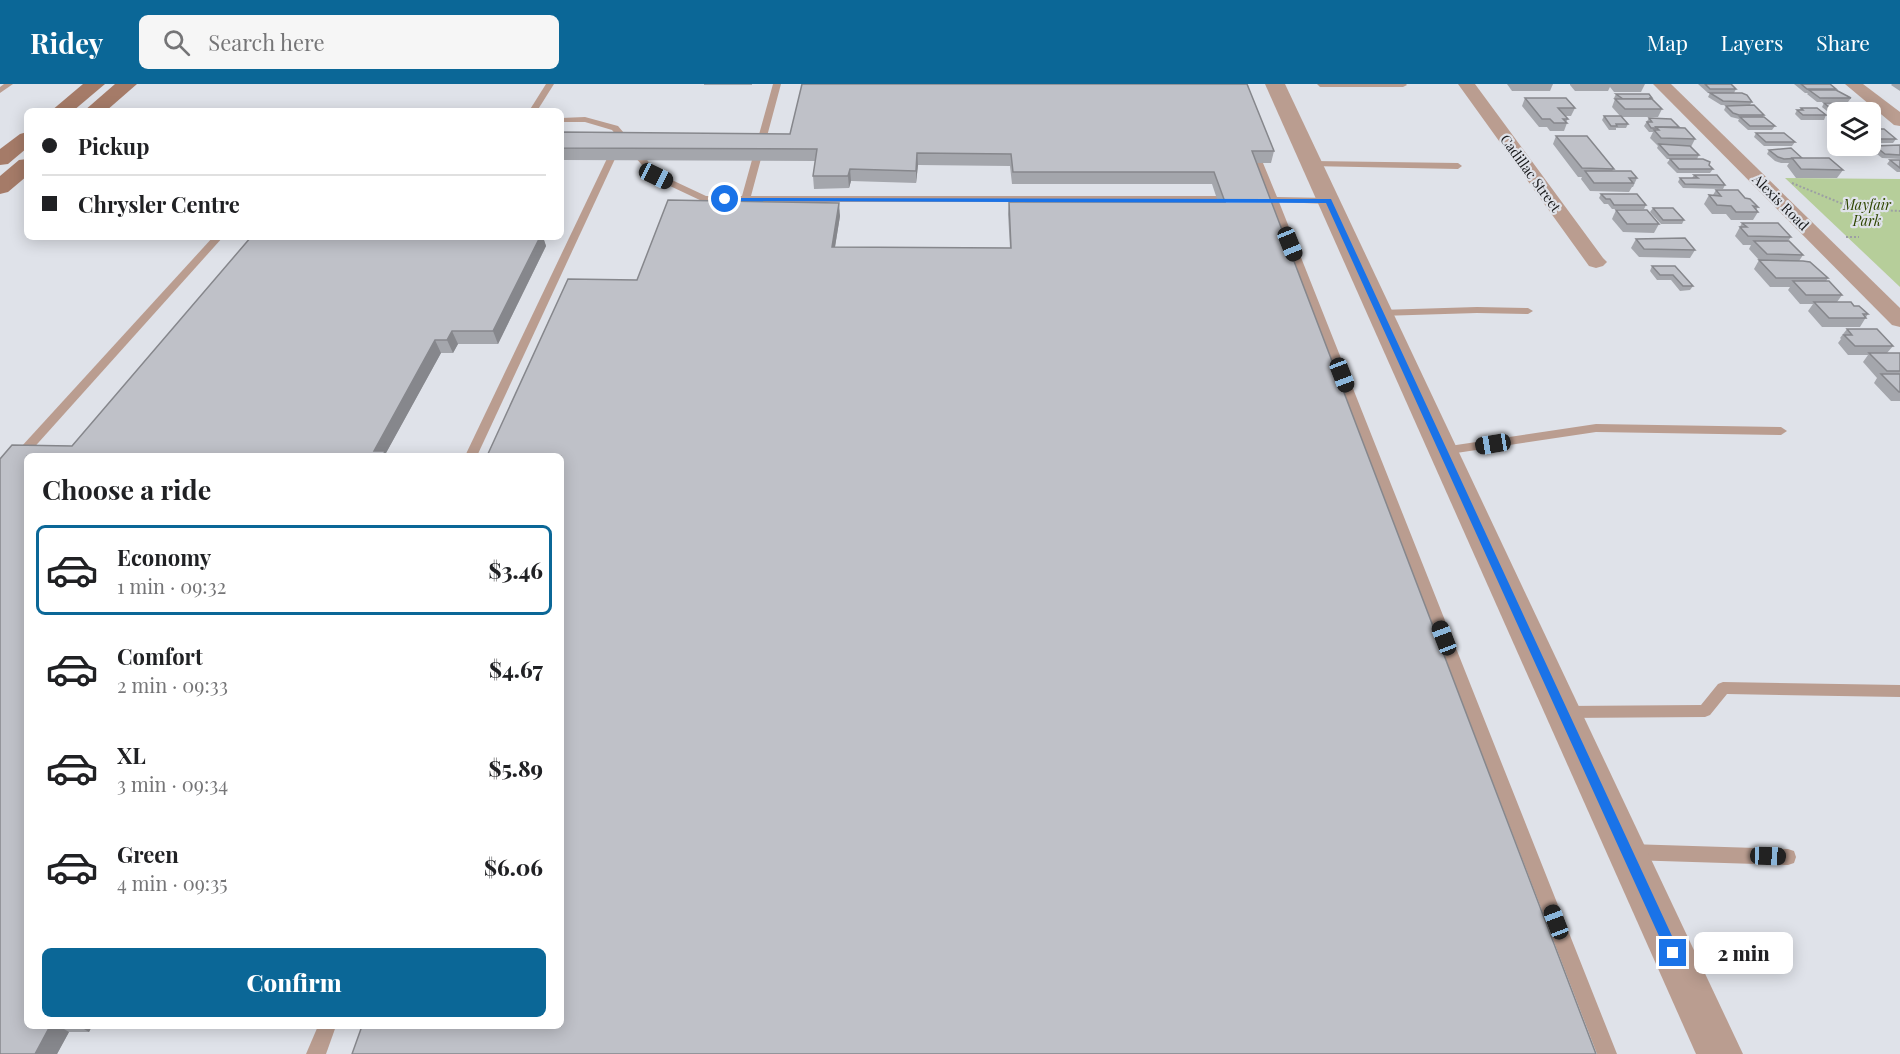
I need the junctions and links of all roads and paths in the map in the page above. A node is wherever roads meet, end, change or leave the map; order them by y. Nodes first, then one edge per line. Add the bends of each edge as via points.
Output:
1 (9, 84) edge
2 (95, 84) edge
3 (127, 84) edge
4 (550, 84) edge
5 (777, 84) edge
6 (1275, 84) edge
7 (1466, 84) edge
8 (1661, 84) edge
9 (1853, 84) edge
10 (1320, 85) edge
11 (1339, 85) edge
12 (1403, 85) edge
13 (0, 91) edge
14 (65, 108) edge
15 (98, 108) edge
16 (535, 108) edge
17 (564, 120) edge
18 (1900, 121) edge
19 (622, 135) junction
20 (24, 140) edge
21 (0, 159) edge
22 (1259, 163) edge
23 (1312, 164) junction
24 (1458, 166) dead end
25 (24, 167) edge
26 (1788, 182) dead end
27 (0, 187) edge
28 (746, 200) junction
29 (1273, 200) junction
30 (1329, 201) junction
31 (1900, 211) edge
32 (215, 240) edge
33 (1596, 262) dead end
34 (1528, 311) dead end
35 (1380, 313) junction
36 (1900, 320) edge
37 (1781, 431) dead end
38 (1443, 451) junction
39 (472, 453) edge
40 (0, 478) edge
41 (1900, 691) edge
42 (1563, 712) junction
43 (1627, 852) junction
44 (1788, 857) dead end
45 (326, 1029) edge
46 (316, 1054) edge
47 (1607, 1054) edge
48 (1720, 1054) edge

1 - 13 lane
2 - 14 main road
3 - 15 main road
4 - 16 lane
5 - 28 lane
6 - 23 street
7 - 33 street, Cadillac Street
8 - 36 street, Alexis Road
9 - 18 street
10 - 11 lane
11 - 12 lane
17 - 19 lane via 585,119 615,128
19 - 28 lane via 656,176 704,199
19 - 39 lane
20 - 21 main road
22 - 29 lane
23 - 24 lane
23 - 30 street
25 - 27 main road
26 - 31 path via 1855,209
28 - 29 lane
29 - 30 lane
29 - 47 lane
30 - 35 street
32 - 40 lane
34 - 35 lane
35 - 38 street
37 - 38 lane via 1596,429
38 - 42 street
41 - 42 lane via 1724,688 1705,711
42 - 43 street
43 - 44 lane
43 - 48 street
45 - 46 lane

